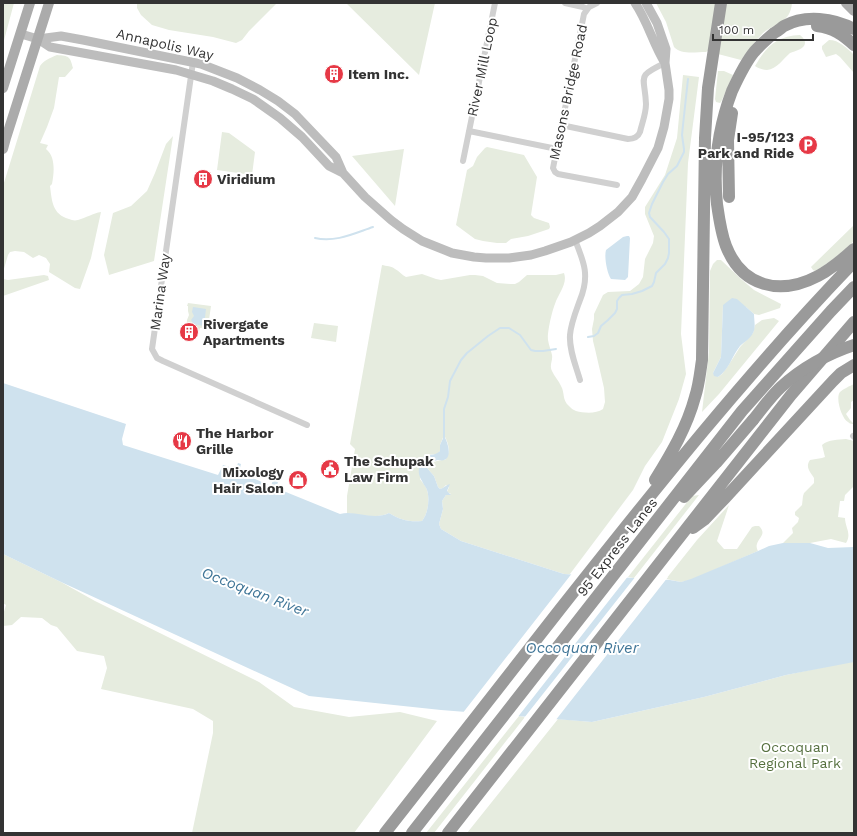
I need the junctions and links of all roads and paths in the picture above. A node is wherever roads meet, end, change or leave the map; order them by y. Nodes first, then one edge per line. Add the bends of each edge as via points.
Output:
1 (30, 3) edge
2 (49, 3) edge
3 (495, 3) edge
4 (565, 3) edge
5 (597, 3) edge
6 (635, 3) edge
7 (646, 3) edge
8 (721, 3) edge
9 (846, 3) edge
10 (587, 9) junction
11 (854, 11) edge
12 (854, 29) edge
13 (20, 34) junction
14 (38, 39) junction
15 (766, 39) junction
16 (854, 45) edge
17 (193, 62) junction
18 (665, 63) junction
19 (191, 73) junction
20 (3, 88) edge
21 (731, 94) junction
22 (562, 125) junction
23 (469, 131) junction
24 (3, 149) edge
25 (557, 149) junction
26 (463, 161) dead end
27 (343, 173) junction
28 (616, 185) dead end
29 (729, 197) dead end
30 (575, 240) junction
31 (854, 249) edge
32 (854, 262) edge
33 (854, 287) edge
34 (854, 322) edge
35 (854, 345) edge
36 (854, 365) edge
37 (580, 380) dead end
38 (307, 426) dead end
39 (634, 516) junction
40 (677, 542) junction
41 (639, 544) junction
42 (384, 833) edge
43 (412, 833) edge
44 (448, 833) edge

1 - 13 main road
2 - 14 main road
3 - 23 street, River Mill Loop
4 - 10 street
5 - 10 street, Masons Bridge Road
6 - 18 street, Annapolis Way via 644,16
7 - 18 street, Annapolis Way via 666,46
8 - 39 highway via 704,138 702,360 699,380 683,428
9 - 11 main road
10 - 22 street, Masons Bridge Road
12 - 15 highway via 824,19 802,20 785,26
13 - 14 street, Annapolis Way
13 - 20 main road
14 - 17 street, Annapolis Way via 61,36
14 - 19 street, Annapolis Way via 50,47
14 - 24 main road
15 - 16 highway via 798,28 818,26 845,36
15 - 21 highway via 745,66
17 - 19 street, Marina Way
17 - 27 street, Annapolis Way via 237,78 287,107 336,156
18 - 22 street via 649,71 644,78 646,103 640,132 636,138 628,139
18 - 30 street, Annapolis Way via 669,99 664,127 653,160 637,189 618,212 589,234
19 - 27 street, Annapolis Way via 213,80 253,99 291,127 329,166
19 - 38 street, Marina Way via 152,349 157,358 163,361
21 - 29 highway via 732,113 728,140
21 - 31 highway via 718,139 716,156 718,214 726,246 744,274 769,286 794,285 817,277
22 - 25 street, Masons Bridge Road
23 - 25 street, River Mill Loop
23 - 26 street, River Mill Loop
25 - 28 street, Masons Bridge Road via 553,167 555,172
27 - 30 street, Annapolis Way via 365,198 390,220 422,241 452,253 474,257 509,258 531,255
30 - 37 street via 586,272 584,290 574,315 570,335
32 - 39 highway via 755,371
33 - 41 highway, 95 Express Lanes via 742,411
34 - 40 highway via 791,396
35 - 41 highway, bridge via 822,358 780,387 716,463
36 - 40 highway via 833,381 711,514
39 - 42 highway
40 - 44 highway
41 - 43 highway, 95 Express Lanes

